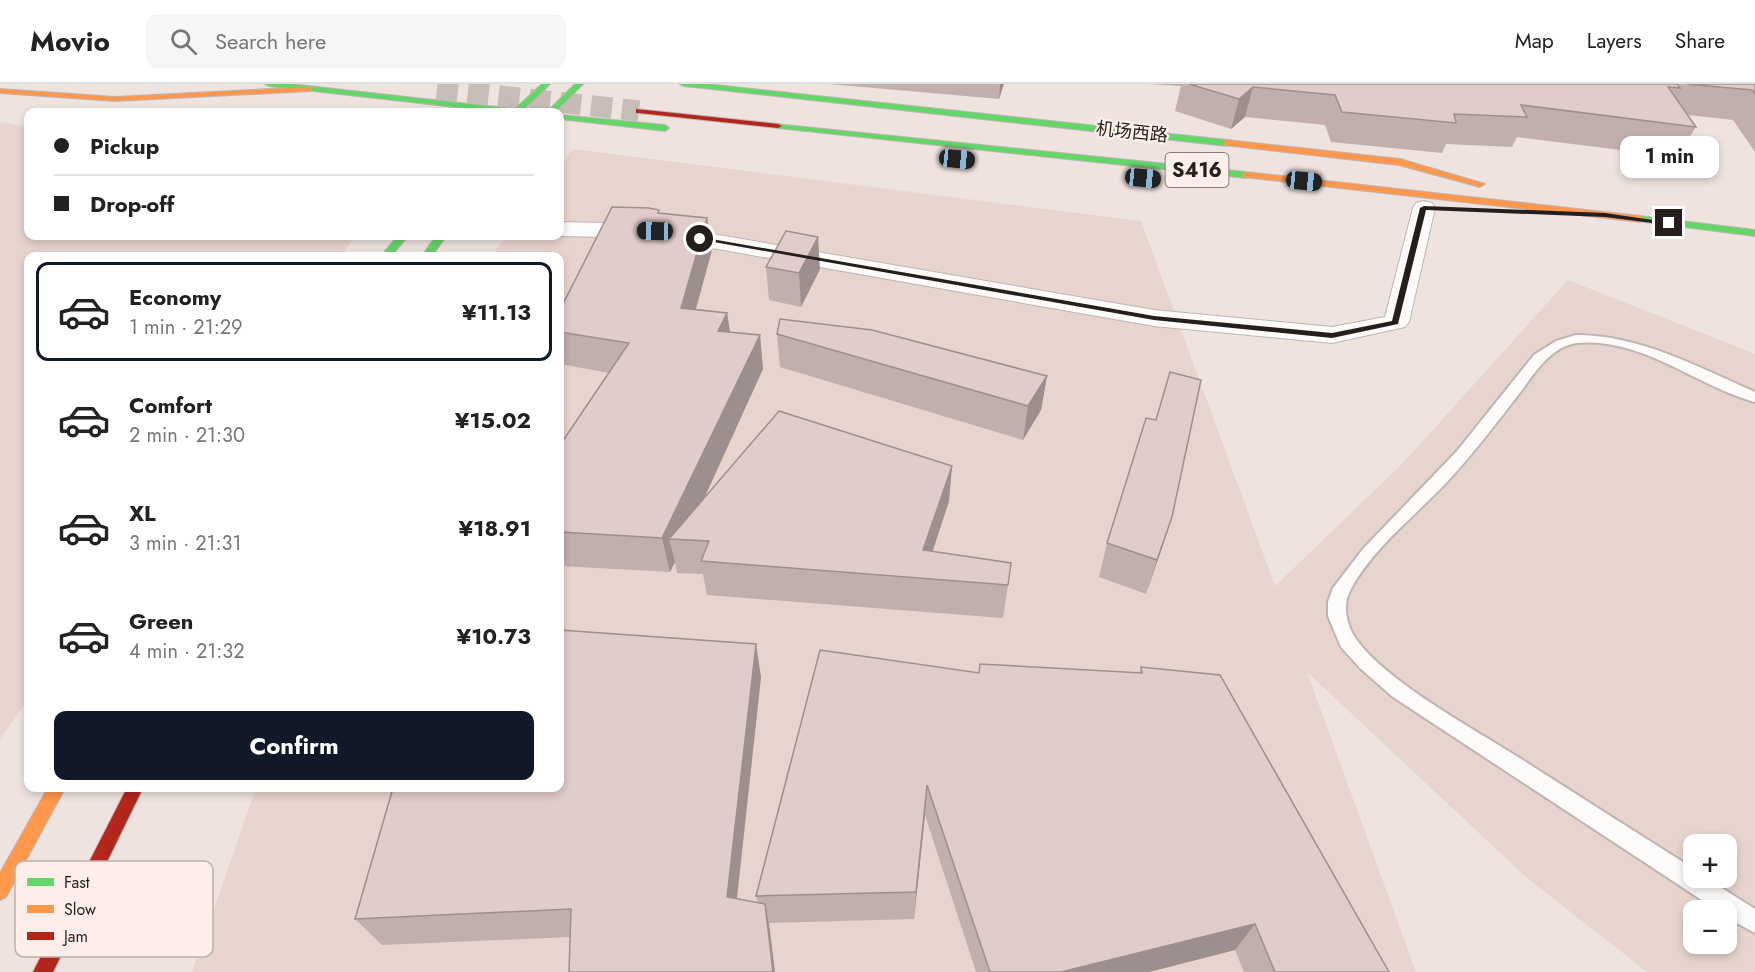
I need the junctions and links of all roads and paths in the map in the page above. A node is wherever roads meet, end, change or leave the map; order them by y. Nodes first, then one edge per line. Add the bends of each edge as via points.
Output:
1 (269, 84) edge
2 (390, 84) edge
3 (546, 84) edge
4 (579, 84) edge
5 (684, 84) edge
6 (308, 88) junction
7 (437, 89) dead end
8 (0, 90) edge
9 (649, 99) tunnel mouth
10 (482, 108) edge
11 (521, 108) edge
12 (555, 108) edge
13 (639, 111) tunnel mouth
14 (564, 117) edge
15 (1502, 191) junction
16 (1424, 208) junction
17 (1605, 215) junction
18 (1755, 219) edge
19 (564, 229) edge
20 (1755, 233) edge
21 (400, 240) edge
22 (389, 252) edge
23 (1755, 397) edge
24 (55, 792) edge
25 (133, 792) edge
26 (17, 861) edge
27 (98, 861) edge
28 (15, 864) edge
29 (0, 891) edge
30 (1755, 922) edge
31 (50, 957) edge
32 (43, 972) edge

1 - 6 main road
2 - 7 main road
3 - 11 main road
4 - 12 main road
5 - 15 main road via 1400,162
6 - 8 main road via 224,96 102,100
6 - 10 main road
9 - 15 main road, 机场西路 / S416
13 - 17 main road, S416
14 - 16 main road
15 - 18 main road, 机场西路 / S416
16 - 17 main road
16 - 19 street via 1396,322 1332,335 1154,318 655,231
17 - 20 main road, S416
21 - 22 main road
23 - 30 lane via 1635,347 1597,339 1574,339 1556,346 1539,358 1451,468 1347,578 1337,602 1340,628 1360,657 1400,691
24 - 26 main road
25 - 27 main road
28 - 29 main road
31 - 32 main road

